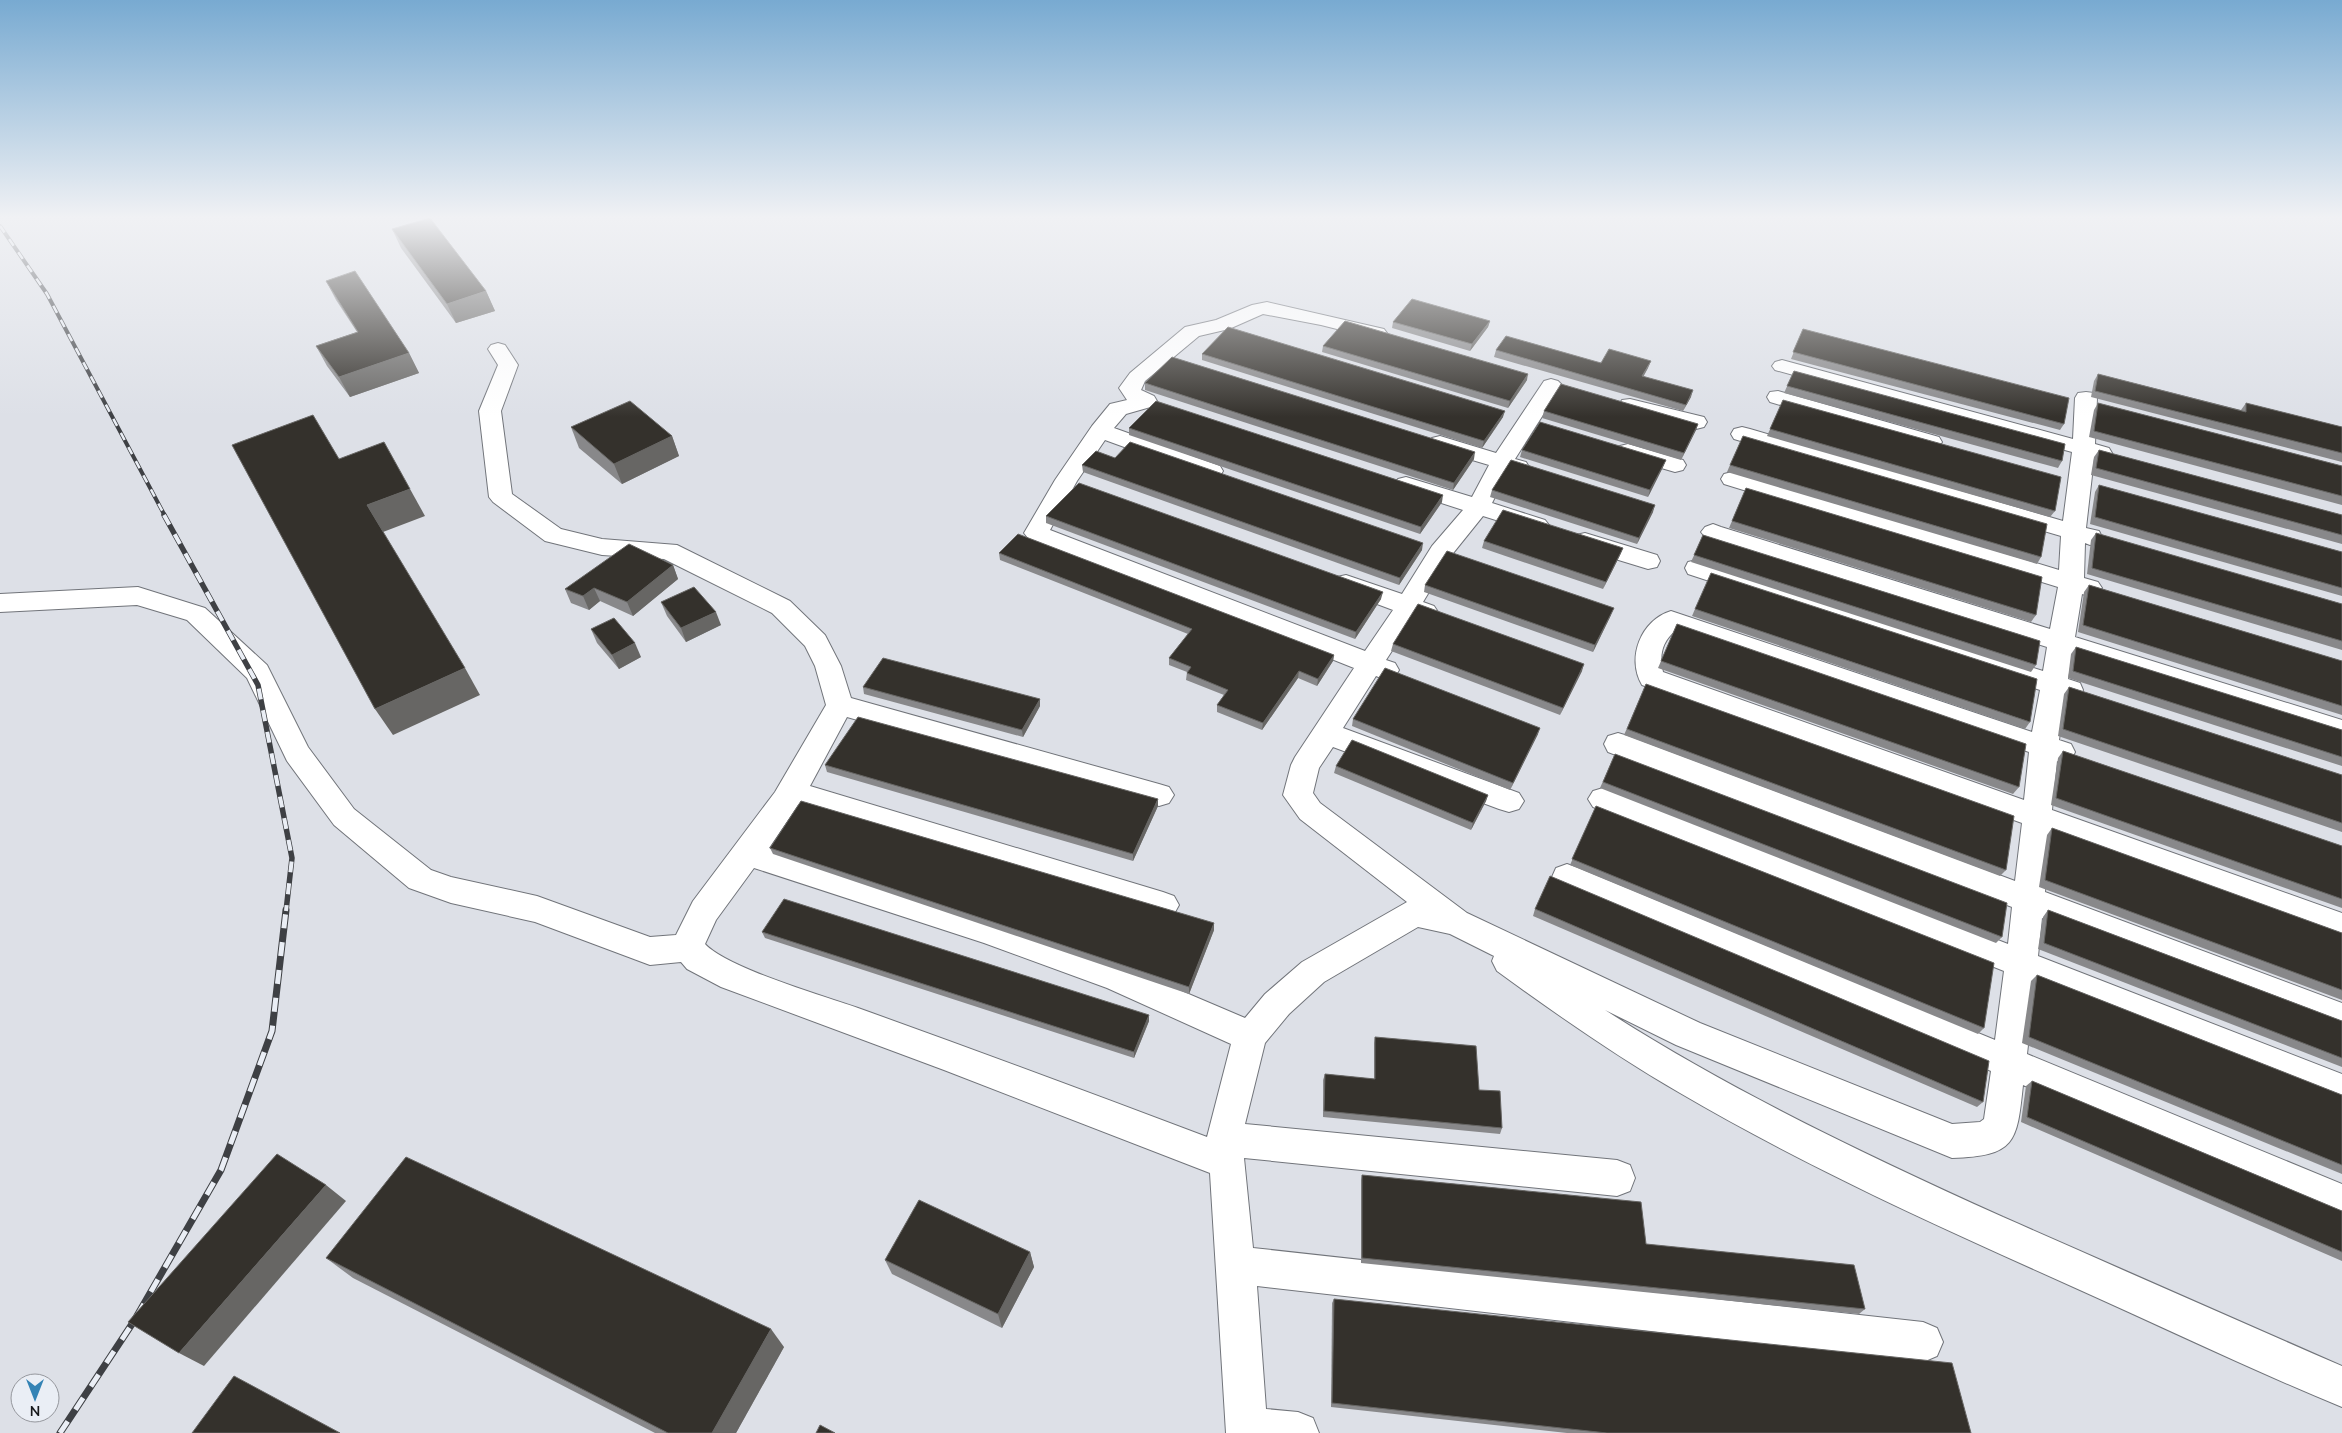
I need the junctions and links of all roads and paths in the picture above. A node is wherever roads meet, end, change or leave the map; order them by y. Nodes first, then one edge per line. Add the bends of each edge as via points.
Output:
1 (1222, 325) junction
2 (1246, 334) edge
3 (1396, 338) edge
4 (498, 349) dead end
5 (1782, 366) dead end
6 (1552, 384) dead end
7 (1778, 397) dead end
8 (1609, 400) edge
9 (2085, 402) dead end
10 (1696, 422) edge
11 (1100, 431) junction
12 (1742, 434) edge
13 (1417, 436) edge
14 (1610, 446) edge
15 (1948, 447) edge
16 (2084, 448) junction
17 (2122, 458) edge
18 (1502, 462) junction
19 (1675, 464) dead end
20 (1540, 473) edge
21 (1229, 476) edge
22 (1383, 476) edge
23 (1732, 479) dead end
24 (1478, 506) junction
25 (1712, 532) dead end
26 (2073, 532) junction
27 (2111, 543) edge
28 (1431, 548) junction
29 (1468, 561) edge
30 (1648, 561) dead end
31 (1697, 568) dead end
32 (1325, 575) edge
33 (2071, 583) junction
34 (2109, 594) edge
35 (0, 603) edge
36 (1408, 606) junction
37 (1445, 619) edge
38 (2060, 640) junction
39 (1368, 664) junction
40 (1405, 677) edge
41 (2054, 685) junction
42 (2091, 697) edge
43 (840, 705) junction
44 (2342, 730) edge
45 (1325, 732) junction
46 (1618, 744) dead end
47 (2044, 746) junction
48 (2081, 759) edge
49 (790, 791) junction
50 (1159, 796) dead end
51 (1603, 800) dead end
52 (1509, 801) dead end
53 (2037, 817) junction
54 (748, 854) junction
55 (1567, 877) dead end
56 (2029, 899) junction
57 (1162, 905) dead end
58 (1456, 922) junction
59 (2342, 926) edge
60 (688, 948) junction
61 (2021, 963) junction
62 (2342, 1018) edge
63 (1250, 1036) junction
64 (2010, 1064) junction
65 (2342, 1090) edge
66 (1225, 1151) junction
67 (1617, 1178) dead end
68 (2342, 1202) edge
69 (1236, 1265) junction
70 (1923, 1342) dead end
71 (2342, 1387) edge
72 (1246, 1430) edge
73 (1298, 1433) edge

1 - 2 lane
1 - 3 lane via 1267,308
1 - 11 lane via 1192,330 1171,361 1137,377 1130,388 1132,394 1156,404 1118,409
4 - 43 lane via 508,365 490,410 501,497 553,535 602,547 668,551 780,607 816,641
5 - 16 lane
6 - 18 lane
7 - 15 lane
8 - 10 lane
9 - 16 lane
11 - 21 lane
11 - 39 lane via 1075,484 1036,533
12 - 26 lane
13 - 18 lane
14 - 19 lane
16 - 17 lane
16 - 26 lane
18 - 20 lane
18 - 24 lane
22 - 24 lane
23 - 33 lane
24 - 28 lane
24 - 30 lane
25 - 38 lane
26 - 27 lane
26 - 33 lane
28 - 29 lane
28 - 36 lane
31 - 41 lane
32 - 36 lane
33 - 34 lane
33 - 38 lane
35 - 60 lane via 138,596 196,614 258,672 298,753 344,817 420,878 451,890 537,909 650,951
36 - 37 lane
36 - 39 lane
38 - 41 lane
38 - 44 lane
39 - 40 lane
39 - 45 lane
41 - 42 lane
41 - 47 lane
43 - 49 lane via 819,747
43 - 50 lane
45 - 52 lane
45 - 58 lane via 1304,765 1298,795 1310,811
46 - 56 lane
47 - 48 lane
47 - 53 lane
47 - 53 lane via 1671,620 1659,630 1648,648 1651,678
49 - 54 lane
49 - 57 lane
51 - 61 lane
53 - 56 lane
53 - 59 lane
54 - 60 lane via 691,933
54 - 63 lane via 1063,958 1118,978
55 - 64 lane
56 - 61 lane
56 - 62 lane
58 - 63 lane via 1415,913 1313,972 1277,1004
58 - 64 lane via 1688,1034 1952,1141 1979,1140 1995,1135 2002,1126
58 - 71 lane via 1596,1022 1747,1113 1921,1199
60 - 66 lane via 698,958 732,977
61 - 64 lane
61 - 65 lane
63 - 66 lane
64 - 68 lane
66 - 67 lane
66 - 69 lane
69 - 70 lane
69 - 72 lane
72 - 73 lane

